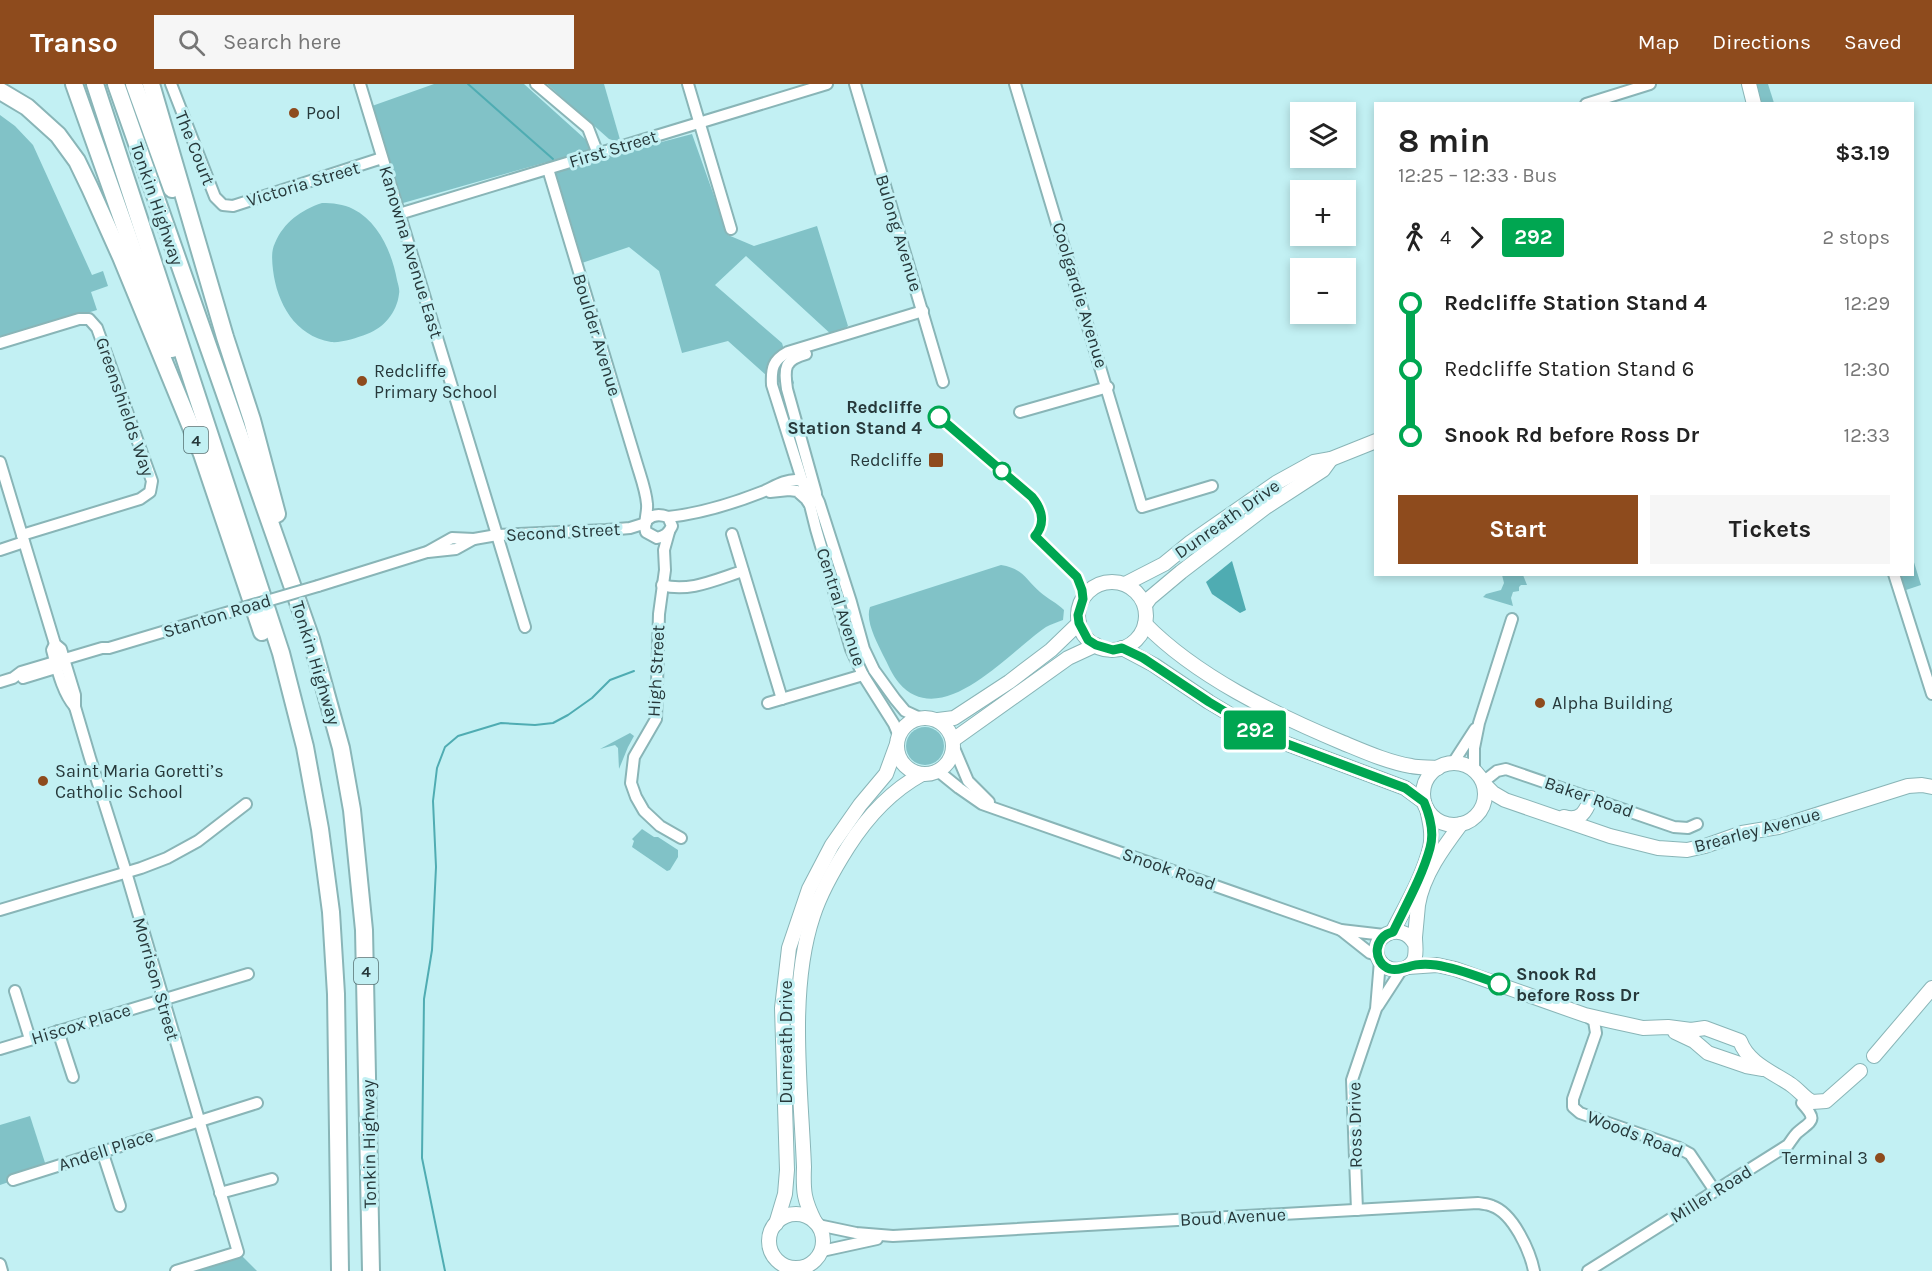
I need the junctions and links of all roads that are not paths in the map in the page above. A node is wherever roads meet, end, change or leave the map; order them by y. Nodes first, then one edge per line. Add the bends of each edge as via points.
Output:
1 (74, 84) edge
2 (95, 84) edge
3 (116, 84) edge
4 (134, 84) edge
5 (151, 84) edge
6 (360, 84) edge
7 (536, 84) edge
8 (688, 84) edge
9 (827, 84) edge
10 (855, 84) edge
11 (1015, 84) edge
12 (1650, 84) edge
13 (1749, 84) edge
14 (172, 85) edge
15 (0, 91) edge
16 (1592, 102) edge
17 (1754, 102) edge
18 (700, 123) junction
19 (598, 154) junction
20 (382, 158) junction
21 (548, 169) junction
22 (223, 205) joint
23 (399, 214) junction
24 (731, 229) dead end
25 (924, 315) junction
26 (225, 337) junction
27 (0, 343) edge
28 (943, 382) dead end
29 (1108, 387) junction
30 (1020, 412) dead end
31 (1374, 442) edge
32 (792, 446) junction
33 (217, 455) junction
34 (1331, 459) junction
35 (0, 462) edge
36 (807, 463) junction
37 (797, 484) junction
38 (1212, 486) dead end
39 (815, 503) junction
40 (657, 525) junction
41 (732, 534) dead end
42 (496, 535) junction
43 (23, 539) junction
44 (0, 550) edge
45 (664, 550) joint
46 (743, 571) junction
47 (1895, 576) edge
48 (1125, 584) junction
49 (662, 585) junction
50 (1144, 606) junction
51 (1512, 619) dead end
52 (1079, 623) junction
53 (1145, 624) junction
54 (525, 627) dead end
55 (311, 639) junction
56 (1096, 645) junction
57 (1122, 648) junction
58 (61, 663) junction
59 (864, 675) junction
60 (0, 682) edge
61 (1932, 694) edge
62 (782, 699) junction
63 (768, 703) dead end
64 (920, 718) junction
65 (938, 720) junction
66 (1479, 723) junction
67 (898, 740) junction
68 (953, 744) junction
69 (1453, 763) junction
70 (1438, 768) junction
71 (938, 771) junction
72 (922, 774) junction
73 (1480, 779) junction
74 (1932, 787) edge
75 (1591, 798) junction
76 (246, 804) dead end
77 (1426, 806) junction
78 (997, 808) junction
79 (1539, 812) junction
80 (1461, 824) junction
81 (1697, 824) dead end
82 (321, 829) junction
83 (681, 838) dead end
84 (126, 873) junction
85 (0, 897) edge
86 (2, 909) edge
87 (1341, 930) junction
88 (1389, 933) junction
89 (1415, 944) junction
90 (1379, 958) junction
91 (1405, 968) junction
92 (248, 974) dead end
93 (1932, 988) edge
94 (15, 991) dead end
95 (162, 999) junction
96 (1376, 1008) junction
97 (1585, 1015) junction
98 (58, 1031) junction
99 (30, 1040) junction
100 (0, 1049) edge
101 (1874, 1056) dead end
102 (1860, 1071) dead end
103 (73, 1077) dead end
104 (257, 1103) dead end
105 (1802, 1103) dead end
106 (198, 1120) junction
107 (102, 1151) junction
108 (369, 1169) junction
109 (272, 1179) dead end
110 (13, 1180) dead end
111 (1715, 1191) junction
112 (220, 1193) junction
113 (120, 1206) dead end
114 (1357, 1210) junction
115 (776, 1224) junction
116 (817, 1224) junction
117 (892, 1236) junction
118 (821, 1252) junction
119 (0, 1263) edge
120 (783, 1268) edge
121 (2, 1271) edge
122 (176, 1271) edge
123 (340, 1271) edge
124 (371, 1271) edge
125 (379, 1271) edge
126 (814, 1271) edge
127 (1534, 1271) edge
128 (1588, 1271) edge

1 - 33 highway, Tonkin Highway via 149,295
2 - 33 highway, Tonkin Highway
3 - 55 highway, Tonkin Highway / 4
4 - 26 highway, 4
5 - 26 highway, 4
6 - 20 street, Kanowna Avenue East
7 - 19 street via 588,128
8 - 18 street
9 - 18 street, First Street
10 - 25 street, Bulong Avenue
11 - 29 street, Coolgardie Avenue
12 - 16 street
13 - 17 main road
14 - 22 street, The Court via 214,197
15 - 82 highway, 4 via 27,107 69,149 121,257 202,454 265,640
18 - 19 street, First Street
18 - 24 street
19 - 21 street, First Street
20 - 22 street, Victoria Street via 232,206
20 - 23 street, Kanowna Avenue East
21 - 23 street, First Street
21 - 40 street, Boulder Avenue
23 - 42 street, Kanowna Avenue East
25 - 28 street, Bulong Avenue
25 - 32 street, Central Avenue via 788,352 775,361 772,385
25 - 36 street, Central Avenue via 800,356 788,364 787,389
26 - 55 highway, 4 via 252,420
27 - 43 street, Greenshields Way via 89,319 97,328 152,481 150,492 140,499
29 - 30 street
29 - 38 street, Coolgardie Avenue via 1143,507
31 - 34 main road, Dunreath Drive
32 - 37 street, Central Avenue
32 - 37 street, Central Avenue via 790,476
33 - 82 highway, Tonkin Highway / 4 via 281,653
34 - 48 main road, Dunreath Drive via 1314,462 1276,483 1164,564
34 - 50 main road, Dunreath Drive via 1323,470 1266,507
35 - 43 street, Morrison Street
36 - 37 street
36 - 39 street, Central Avenue
37 - 39 street, Central Avenue via 811,489
37 - 40 street, Second Street
39 - 59 street, Central Avenue via 816,529 851,649
39 - 64 street, Central Avenue via 874,670 905,711
40 - 42 street, Second Street
40 - 45 street, Boulder Avenue
41 - 46 street
42 - 54 street, Kanowna Avenue East
42 - 58 street, Stanton Road, bridge via 474,539 456,549 427,552
43 - 44 street
43 - 58 street, Morrison Street via 55,644 61,649
45 - 49 street, High Street
46 - 49 street via 688,588
46 - 62 street
47 - 61 street
48 - 50 main road
48 - 52 main road via 1101,584 1087,592 1079,608
49 - 83 street, High Street via 656,719 634,757 631,783 644,811
50 - 53 main road
51 - 66 street
52 - 56 main road via 1088,640
52 - 65 main road via 1009,682 954,718
53 - 57 main road via 1133,643
53 - 70 main road via 1188,659 1300,725 1401,763
55 - 108 highway, Tonkin Highway / 4 via 341,748 354,832 364,930
56 - 57 main road via 1113,650
56 - 68 main road via 1068,658
57 - 77 main road via 1266,736 1405,788
58 - 60 street, Stanton Road via 24,678
58 - 84 street, Morrison Street via 75,694 75,707
59 - 62 street
59 - 67 street, Central Avenue via 885,708
62 - 63 street
64 - 65 main road
64 - 67 main road via 907,724
65 - 68 main road
66 - 69 street
66 - 73 street via 1474,748
67 - 72 main road via 901,760
67 - 115 main road, Dunreath Drive via 886,774 844,827 813,880 789,948 782,1008 787,1170
68 - 71 main road via 949,762
68 - 78 street, Snook Road via 968,781
69 - 70 main road
69 - 73 main road via 1461,764
70 - 77 main road via 1425,782
71 - 72 main road
71 - 78 street, Snook Road via 982,804
72 - 116 main road, Dunreath Drive via 904,784 859,830 824,888 804,951 798,997 803,1189
73 - 75 street, Baker Road via 1508,770
73 - 79 main road, Brearley Avenue via 1498,796
73 - 80 main road via 1485,798 1480,811
74 - 79 main road, Brearley Avenue via 1908,786 1778,827 1742,833 1687,850 1646,846
75 - 79 main road via 1578,818
75 - 81 street, Baker Road via 1674,827
76 - 84 street via 182,851
77 - 80 main road via 1442,822
77 - 88 main road via 1430,848
78 - 87 street, Snook Road
80 - 89 main road via 1438,856 1423,888
82 - 123 highway, Tonkin Highway / 4 via 336,994
84 - 86 street
84 - 95 street, Morrison Street
85 - 86 street
87 - 88 street, Snook Road
87 - 90 street, Snook Road
88 - 89 main road via 1404,933
88 - 90 main road via 1378,944
89 - 91 main road via 1416,954
90 - 91 main road via 1389,969
90 - 96 street, Ross Drive
91 - 96 street, Ross Drive
91 - 97 main road via 1437,965 1455,969
92 - 95 street, Hiscox Place
93 - 101 main road
94 - 99 street
95 - 98 street, Hiscox Place
95 - 106 street, Morrison Street
96 - 114 street, Ross Drive via 1352,1080
97 - 102 main road via 1683,1032 1752,1061 1816,1103 1826,1101
97 - 111 street, Woods Road via 1594,1021 1596,1033 1573,1107 1690,1154
98 - 99 street, Hiscox Place
98 - 103 street
99 - 100 street, Hiscox Place
104 - 106 street, Andell Place
105 - 111 street, Miller Road via 1810,1112 1806,1127 1788,1145
106 - 107 street, Andell Place
106 - 112 street, Morrison Street
107 - 110 street, Andell Place
107 - 113 street
108 - 124 highway, Tonkin Highway / 4
108 - 125 highway
109 - 112 street
111 - 128 street, Miller Road
112 - 122 street, Morrison Street via 238,1252
114 - 117 street, Boud Avenue
114 - 127 street, Boud Avenue via 1478,1203 1494,1206 1506,1214 1528,1249
115 - 116 main road via 791,1215 808,1217
115 - 120 main road via 771,1232 770,1250
116 - 117 street, Boud Avenue
116 - 118 main road via 823,1238
117 - 118 street, Boud Avenue
118 - 120 main road via 808,1266
118 - 126 main road
119 - 121 street

